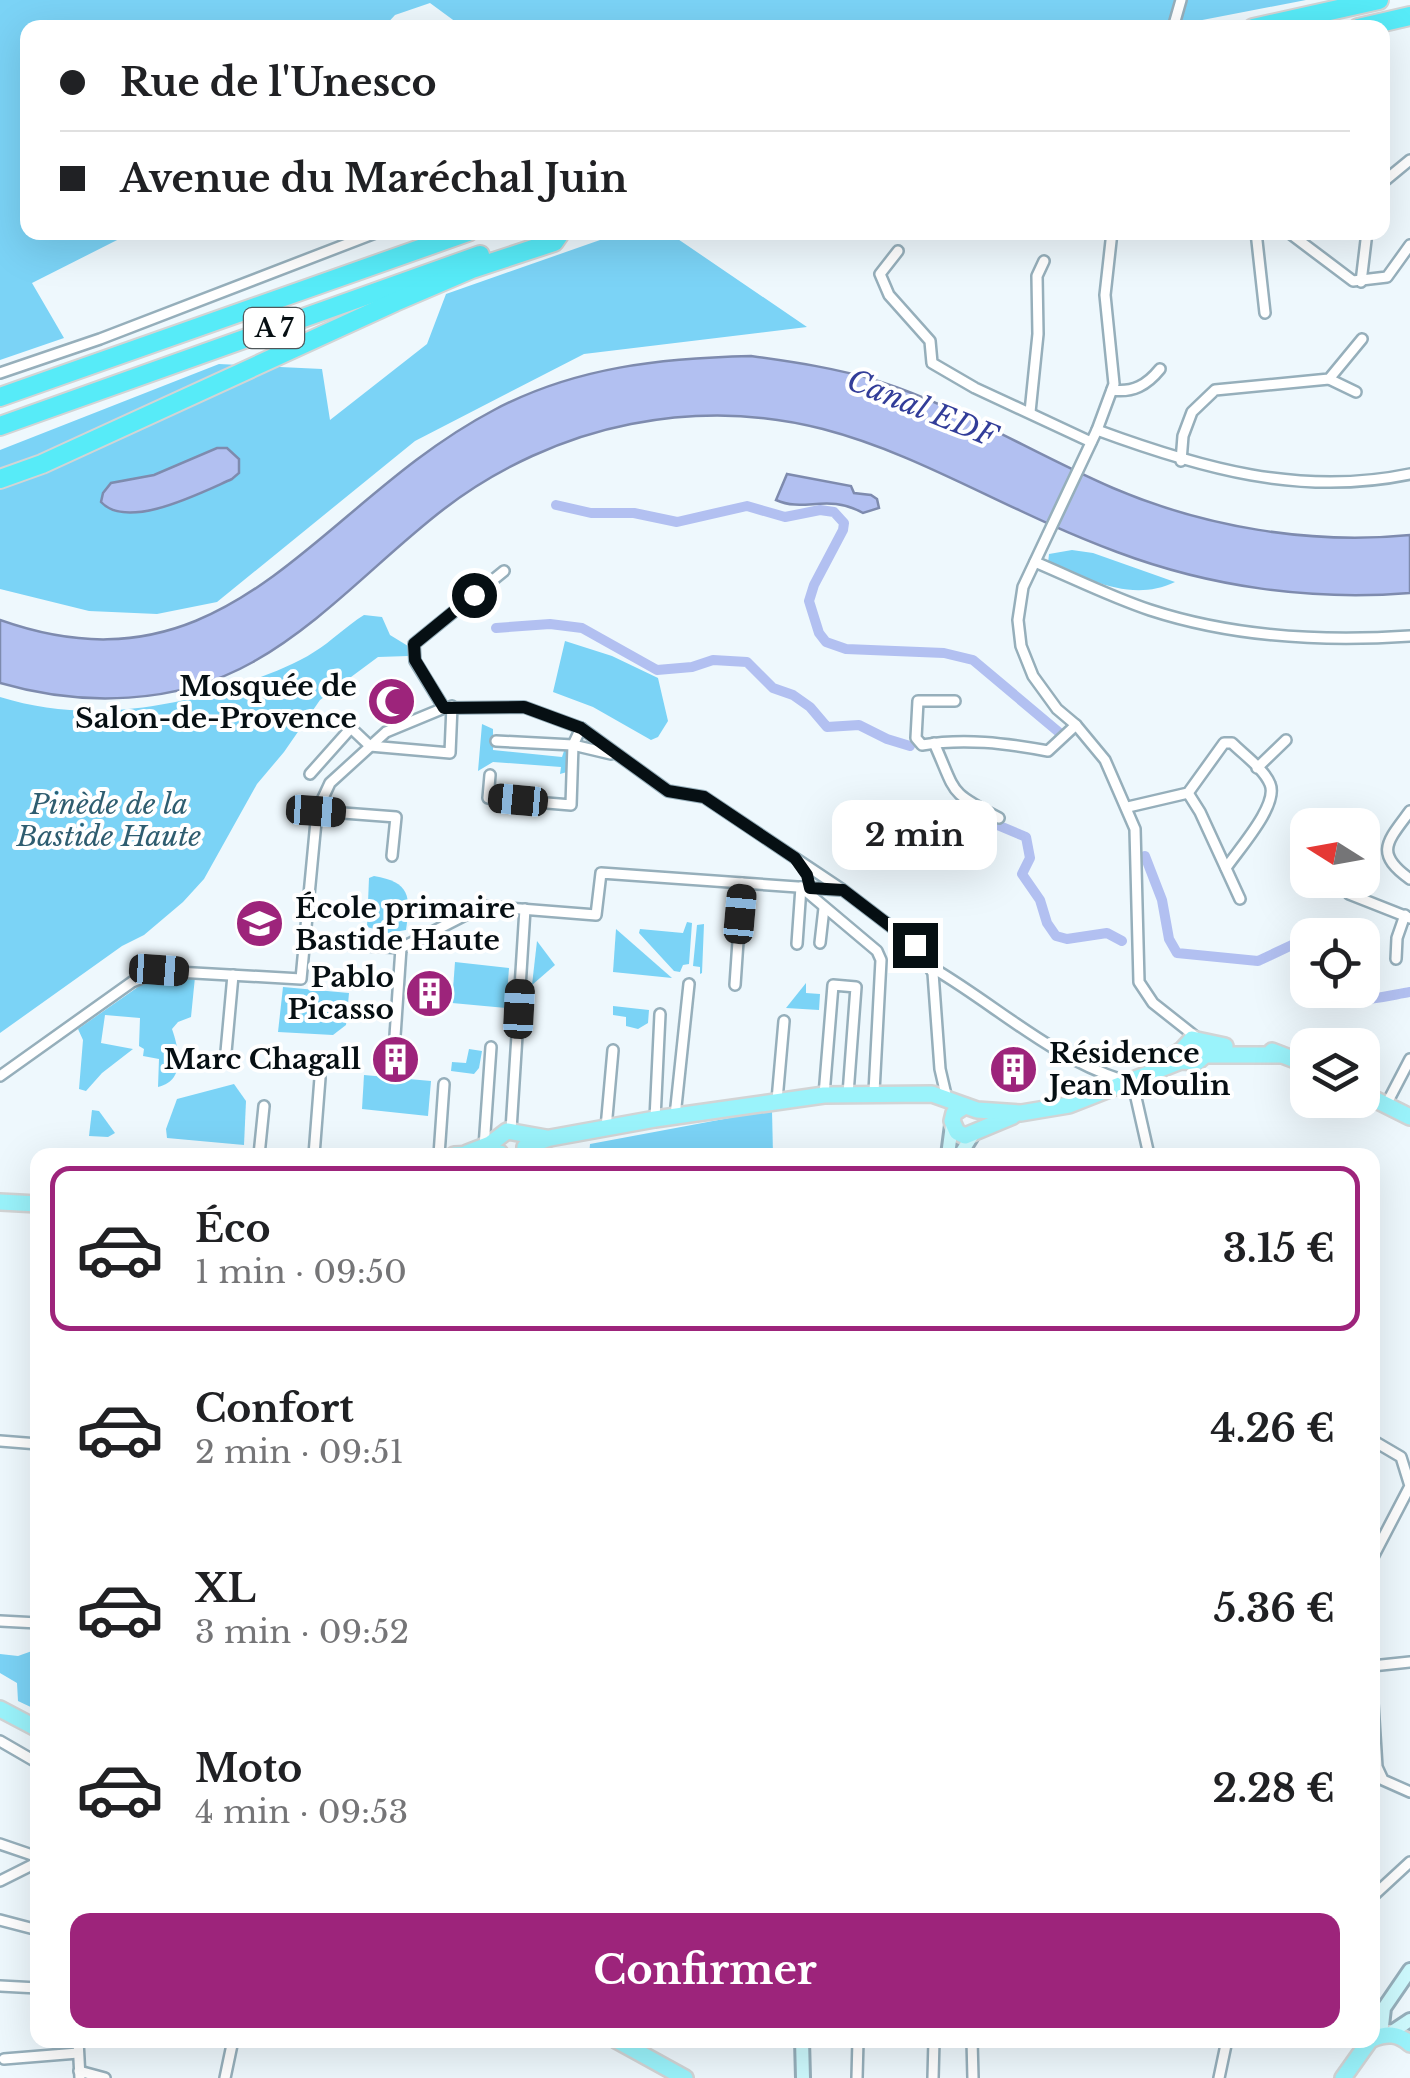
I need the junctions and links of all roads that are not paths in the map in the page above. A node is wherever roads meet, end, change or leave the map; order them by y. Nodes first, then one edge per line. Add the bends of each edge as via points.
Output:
1 (1378, 0) edge
2 (1288, 20) edge
3 (1410, 160) edge
4 (1390, 177) edge
5 (357, 240) edge
6 (445, 240) edge
7 (525, 240) edge
8 (555, 240) edge
9 (1111, 240) edge
10 (1257, 240) edge
11 (1299, 240) edge
12 (1366, 240) edge
13 (1410, 244) edge
14 (898, 250) dead end
15 (1044, 261) dead end
16 (1361, 282) junction
17 (1264, 313) dead end
18 (1362, 338) dead end
19 (1160, 369) dead end
20 (0, 373) edge
21 (1329, 379) junction
22 (1112, 390) junction
23 (1356, 392) dead end
24 (0, 396) edge
25 (1030, 412) junction
26 (0, 426) edge
27 (1097, 430) junction
28 (1091, 442) junction
29 (1181, 460) junction
30 (1410, 474) edge
31 (0, 479) edge
32 (1036, 562) junction
33 (504, 570) dead end
34 (1410, 636) edge
35 (955, 701) dead end
36 (448, 707) junction
37 (1076, 725) junction
38 (581, 728) junction
39 (496, 740) dead end
40 (1286, 740) dead end
41 (934, 743) junction
42 (573, 745) junction
43 (370, 746) junction
44 (614, 755) junction
45 (1258, 768) junction
46 (310, 774) dead end
47 (490, 774) dead end
48 (1188, 793) junction
49 (1128, 807) junction
50 (316, 811) junction
51 (1410, 811) edge
52 (999, 818) dead end
53 (392, 856) dead end
54 (795, 858) junction
55 (1226, 868) junction
56 (1410, 879) edge
57 (742, 883) junction
58 (805, 888) junction
59 (843, 890) junction
60 (1359, 898) edge
61 (1240, 900) dead end
62 (824, 908) junction
63 (525, 909) junction
64 (1408, 917) edge
65 (304, 942) junction
66 (796, 944) dead end
67 (820, 944) dead end
68 (402, 948) junction
69 (1396, 959) dead end
70 (936, 970) dead end
71 (233, 975) junction
72 (689, 984) dead end
73 (735, 984) dead end
74 (660, 1014) dead end
75 (784, 1021) dead end
76 (1176, 1024) junction
77 (395, 1036) dead end
78 (491, 1046) dead end
79 (1202, 1046) junction
80 (614, 1050) dead end
81 (226, 1052) dead end
82 (1184, 1053) junction
83 (1290, 1059) edge
84 (1410, 1059) edge
85 (940, 1069) junction
86 (0, 1076) edge
87 (320, 1078) dead end
88 (1122, 1082) junction
89 (444, 1084) dead end
90 (874, 1092) junction
91 (848, 1094) junction
92 (824, 1095) junction
93 (934, 1096) junction
94 (777, 1100) junction
95 (1380, 1102) edge
96 (1386, 1105) junction
97 (264, 1106) dead end
98 (971, 1108) junction
99 (1022, 1113) junction
100 (675, 1116) junction
101 (1410, 1117) edge
102 (655, 1120) junction
103 (952, 1123) junction
104 (606, 1128) junction
105 (976, 1132) junction
106 (508, 1145) edge
107 (260, 1148) edge
108 (315, 1148) edge
109 (439, 1148) edge
110 (949, 1148) edge
111 (965, 1148) edge
112 (1146, 1148) edge
113 (0, 1202) edge
114 (30, 1204) edge
115 (0, 1210) edge
116 (30, 1212) edge
117 (0, 1442) edge
118 (30, 1444) edge
119 (1380, 1444) edge
120 (1406, 1457) edge
121 (1380, 1544) edge
122 (0, 1621) edge
123 (30, 1623) edge
124 (1410, 1662) edge
125 (1380, 1665) edge
126 (0, 1709) edge
127 (30, 1725) edge
128 (0, 1741) edge
129 (30, 1758) edge
130 (1380, 1774) edge
131 (1410, 1792) edge
132 (0, 1844) edge
133 (30, 1857) edge
134 (1410, 1862) edge
135 (30, 1864) edge
136 (0, 1881) edge
137 (1380, 1890) edge
138 (0, 1920) edge
139 (30, 1928) edge
140 (1410, 1970) edge
141 (0, 1986) edge
142 (30, 1988) edge
143 (1410, 2020) edge
144 (1380, 2027) edge
145 (1380, 2036) edge
146 (1380, 2037) edge
147 (1410, 2044) edge
148 (78, 2048) edge
149 (231, 2048) edge
150 (631, 2048) edge
151 (802, 2048) edge
152 (858, 2048) edge
153 (934, 2048) edge
154 (972, 2048) edge
155 (1225, 2048) edge
156 (1365, 2048) edge
157 (78, 2053) junction
158 (4, 2059) dead end
159 (79, 2074) edge
160 (106, 2078) edge
161 (225, 2078) edge
162 (685, 2078) edge
163 (802, 2078) edge
164 (857, 2078) edge
165 (933, 2078) edge
166 (973, 2078) edge
167 (1219, 2078) edge
168 (1343, 2078) edge

1 - 2 highway
3 - 4 street
5 - 20 street
6 - 24 highway, A 7
7 - 26 highway, A 7
8 - 31 highway via 396,302
9 - 22 street via 1104,295
10 - 17 street
11 - 16 street
12 - 16 street
13 - 16 street via 1387,277
14 - 25 street via 880,274 930,340 932,363
15 - 25 street via 1037,276
18 - 21 street
19 - 22 street via 1132,390
21 - 23 street
21 - 29 street via 1215,390 1192,412
22 - 27 street
25 - 28 street
27 - 28 street
27 - 29 street
28 - 32 street
29 - 30 street via 1308,484
32 - 34 street via 1153,611 1261,634
32 - 37 street via 1023,587 1021,646 1033,676
33 - 36 street via 414,644 415,660
35 - 41 street via 918,701 916,738 922,745
36 - 38 street via 524,707
36 - 43 street via 386,732
36 - 43 street via 450,754
37 - 41 street via 1048,751
37 - 49 street via 1105,760
38 - 42 street
38 - 44 street
39 - 42 street
40 - 45 street
41 - 52 street via 954,791
42 - 44 street
42 - 47 street via 572,806 488,798
43 - 46 street via 351,728
43 - 50 street via 330,784
44 - 54 street via 668,791 704,797
45 - 48 street via 1224,743
45 - 55 street via 1272,792 1267,809
48 - 49 street
48 - 55 street
49 - 76 street via 1135,829 1138,982
50 - 53 street via 396,817
50 - 65 street
51 - 56 street via 1386,853
54 - 58 street via 807,875
54 - 59 street
55 - 61 street
57 - 58 street
57 - 63 street via 601,873 596,915
57 - 73 street
58 - 59 street
58 - 62 street
58 - 66 street
59 - 85 street via 915,945 932,973
60 - 64 street
62 - 67 street
62 - 90 street via 881,960
63 - 68 street via 483,906
63 - 106 street
64 - 69 street
65 - 68 street
65 - 71 street via 301,979
68 - 77 street
70 - 88 street via 1033,1038
71 - 81 street
71 - 86 street via 159,970
72 - 100 street
74 - 102 street
75 - 94 street
76 - 79 street
76 - 82 street
78 - 106 street
79 - 82 main road via 1196,1062
79 - 83 main road via 1260,1048
80 - 104 street
82 - 88 main road
84 - 96 street
85 - 93 street
85 - 93 street
87 - 108 street
88 - 99 main road via 1069,1104
88 - 112 street
89 - 109 street
90 - 91 main road
90 - 93 main road
91 - 92 main road
91 - 92 street via 856,987 833,985
92 - 94 main road
93 - 98 main road
93 - 103 main road
94 - 100 main road
95 - 96 main road
96 - 101 main road
97 - 107 street
98 - 99 main road
98 - 103 main road via 954,1113
98 - 105 main road via 982,1122
99 - 105 main road
100 - 102 main road
102 - 104 main road
103 - 105 main road via 960,1134
103 - 110 street
104 - 106 main road
105 - 111 street
113 - 114 main road
115 - 116 main road
117 - 118 street
119 - 120 street
120 - 121 street via 1410,1486
122 - 123 street
124 - 125 street
126 - 127 main road
128 - 129 street
130 - 131 street
132 - 133 street
134 - 137 street
135 - 136 street
138 - 139 street
140 - 144 street via 1384,2008
141 - 142 street
143 - 145 street
146 - 147 main road via 1398,2036
148 - 157 street
149 - 161 street
150 - 162 main road
151 - 163 street
152 - 164 street
153 - 165 street
154 - 166 street
155 - 167 street
156 - 168 main road
157 - 158 street
157 - 159 street
159 - 160 street

